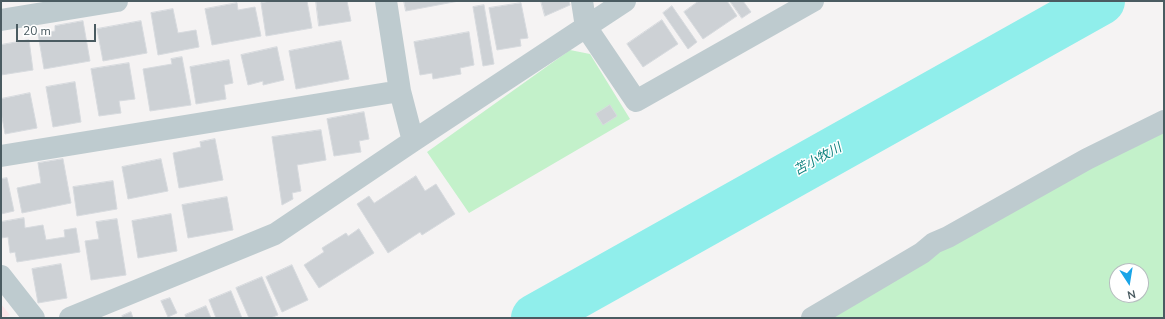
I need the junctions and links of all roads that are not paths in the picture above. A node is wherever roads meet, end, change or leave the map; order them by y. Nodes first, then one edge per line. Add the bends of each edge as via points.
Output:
1 (117, 1) edge
2 (386, 1) edge
3 (582, 1) edge
4 (625, 1) edge
5 (813, 1) edge
6 (1, 20) edge
7 (586, 27) junction
8 (400, 91) junction
9 (1164, 121) edge
10 (413, 141) junction
11 (1, 156) edge
12 (1, 276) edge
13 (34, 318) edge
14 (70, 318) edge
15 (812, 318) edge

1 - 6 street
2 - 8 street
3 - 7 street
4 - 7 street
5 - 7 street via 636,100
7 - 10 street
8 - 10 street
8 - 11 street
9 - 15 street via 1087,159 934,243 922,253
10 - 14 street via 275,234
12 - 13 street

